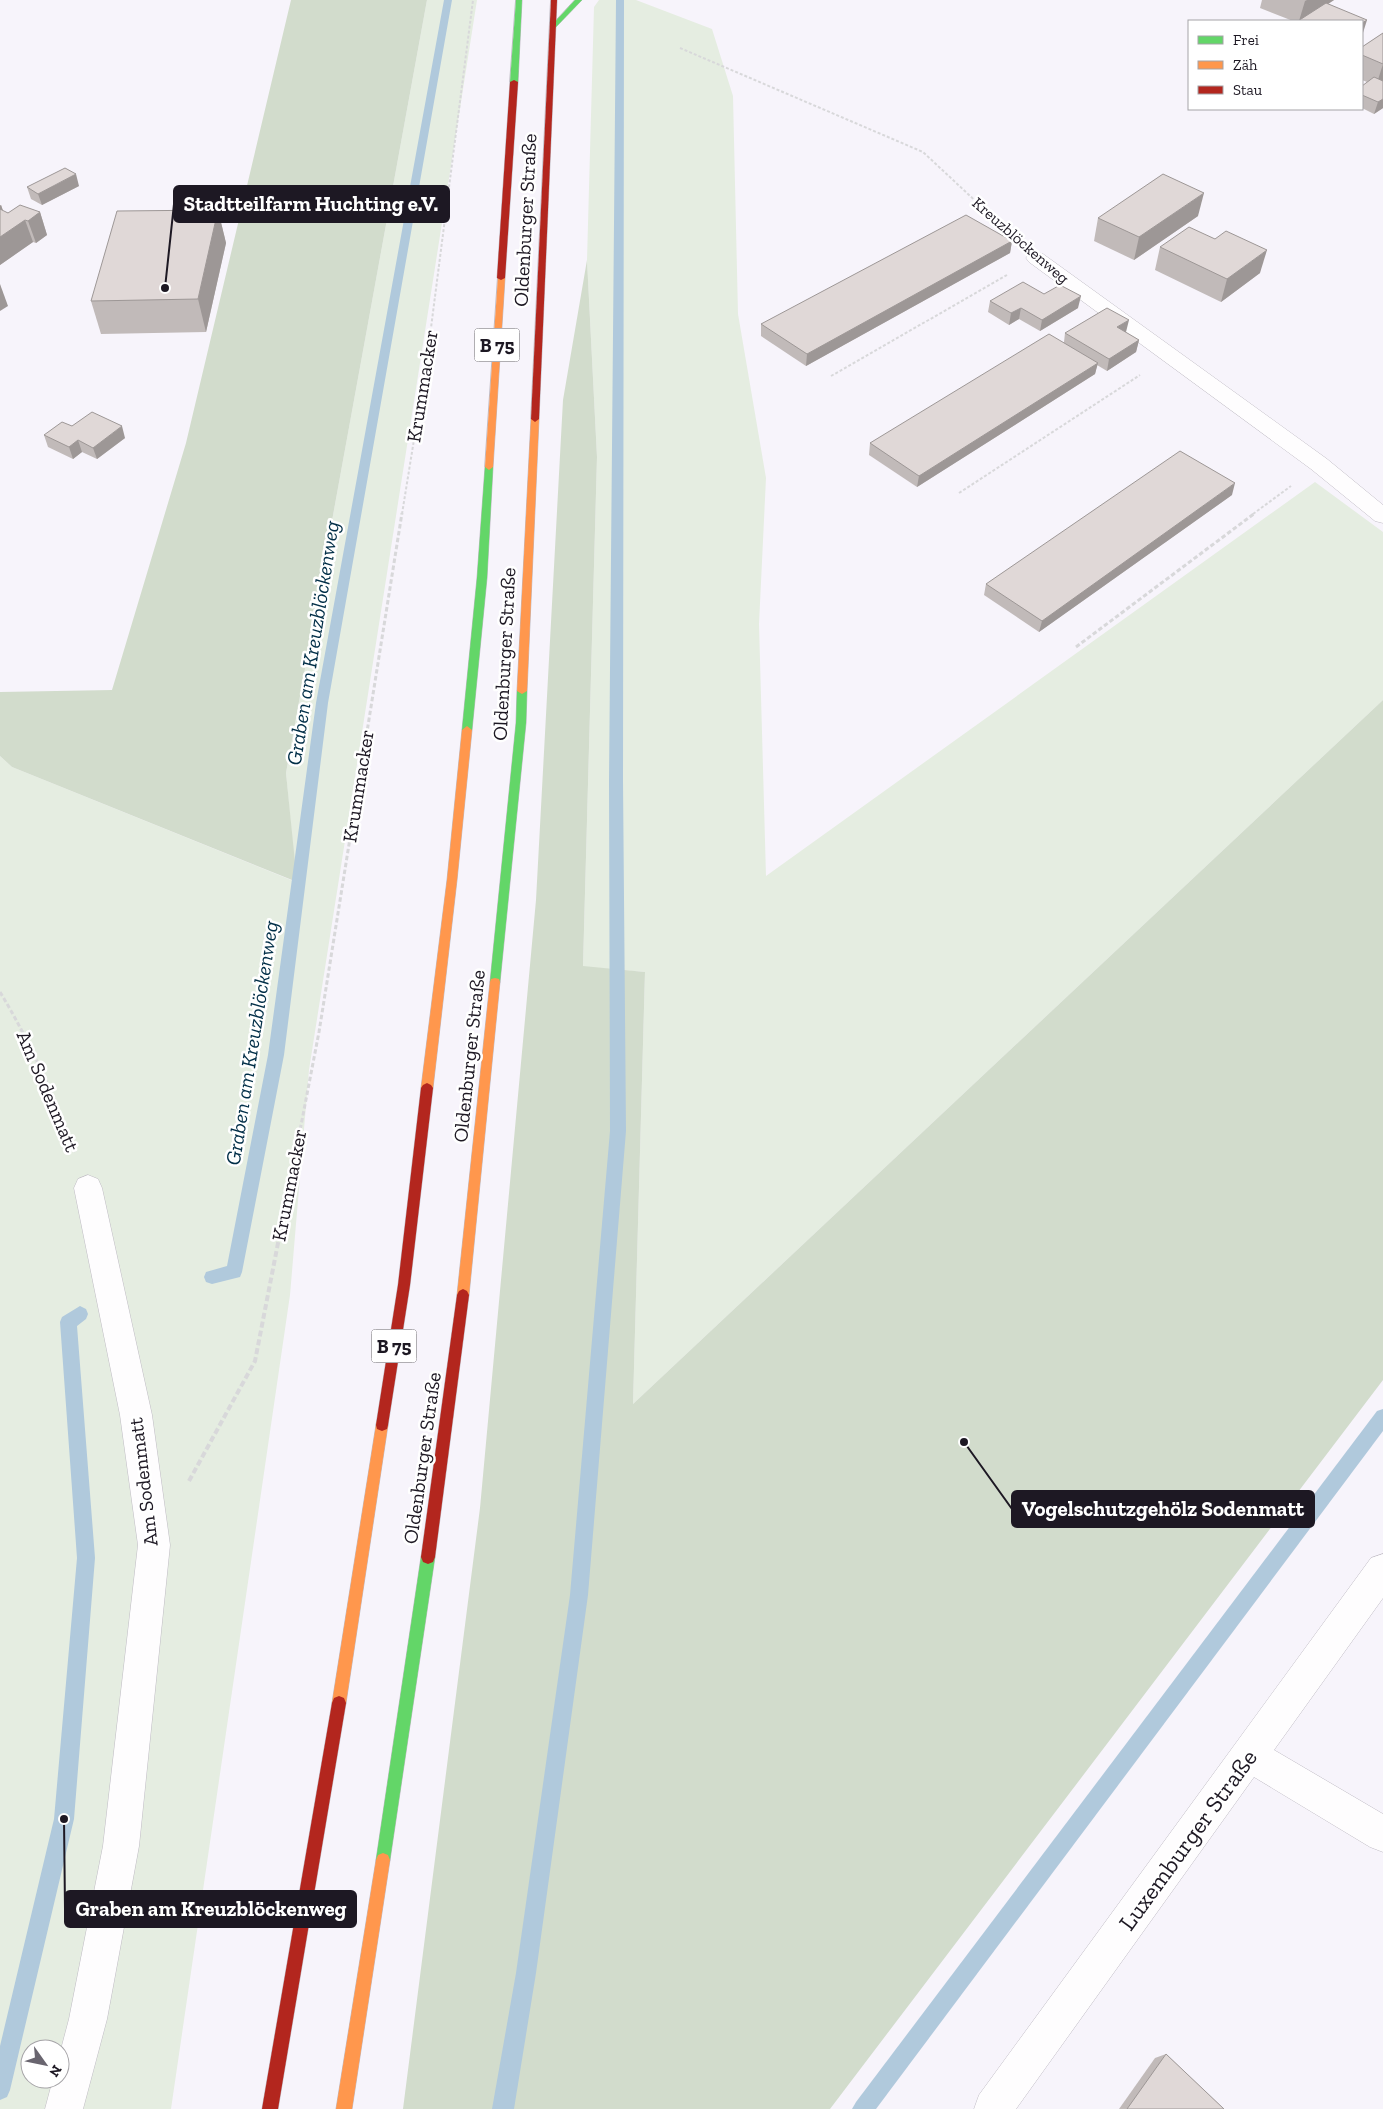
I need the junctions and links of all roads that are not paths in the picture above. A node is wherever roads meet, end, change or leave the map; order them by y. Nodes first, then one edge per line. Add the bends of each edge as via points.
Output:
1 (519, 0) edge
2 (554, 0) edge
3 (579, 0) edge
4 (553, 27) junction
5 (1036, 258) road end
6 (1383, 516) edge
7 (88, 1188) road end
8 (1383, 1570) edge
9 (1250, 1755) junction
10 (1383, 1834) edge
11 (64, 2109) edge
12 (270, 2109) edge
13 (344, 2109) edge
14 (993, 2109) edge

1 - 12 highway, Oldenburger Straße / B 75 via 482,578 452,880 404,1285 340,1697
2 - 4 highway, Oldenburger Straße / B 75
3 - 4 highway
4 - 13 highway, Oldenburger Straße / B 75 via 521,723 470,1238 414,1659
5 - 6 street, Kreuzblöckenweg via 1319,464
7 - 11 street, Am Sodenmatt via 136,1415 154,1545 121,1846 88,2019
8 - 9 street, Luxemburger Straße
9 - 10 street
9 - 14 street, Luxemburger Straße

